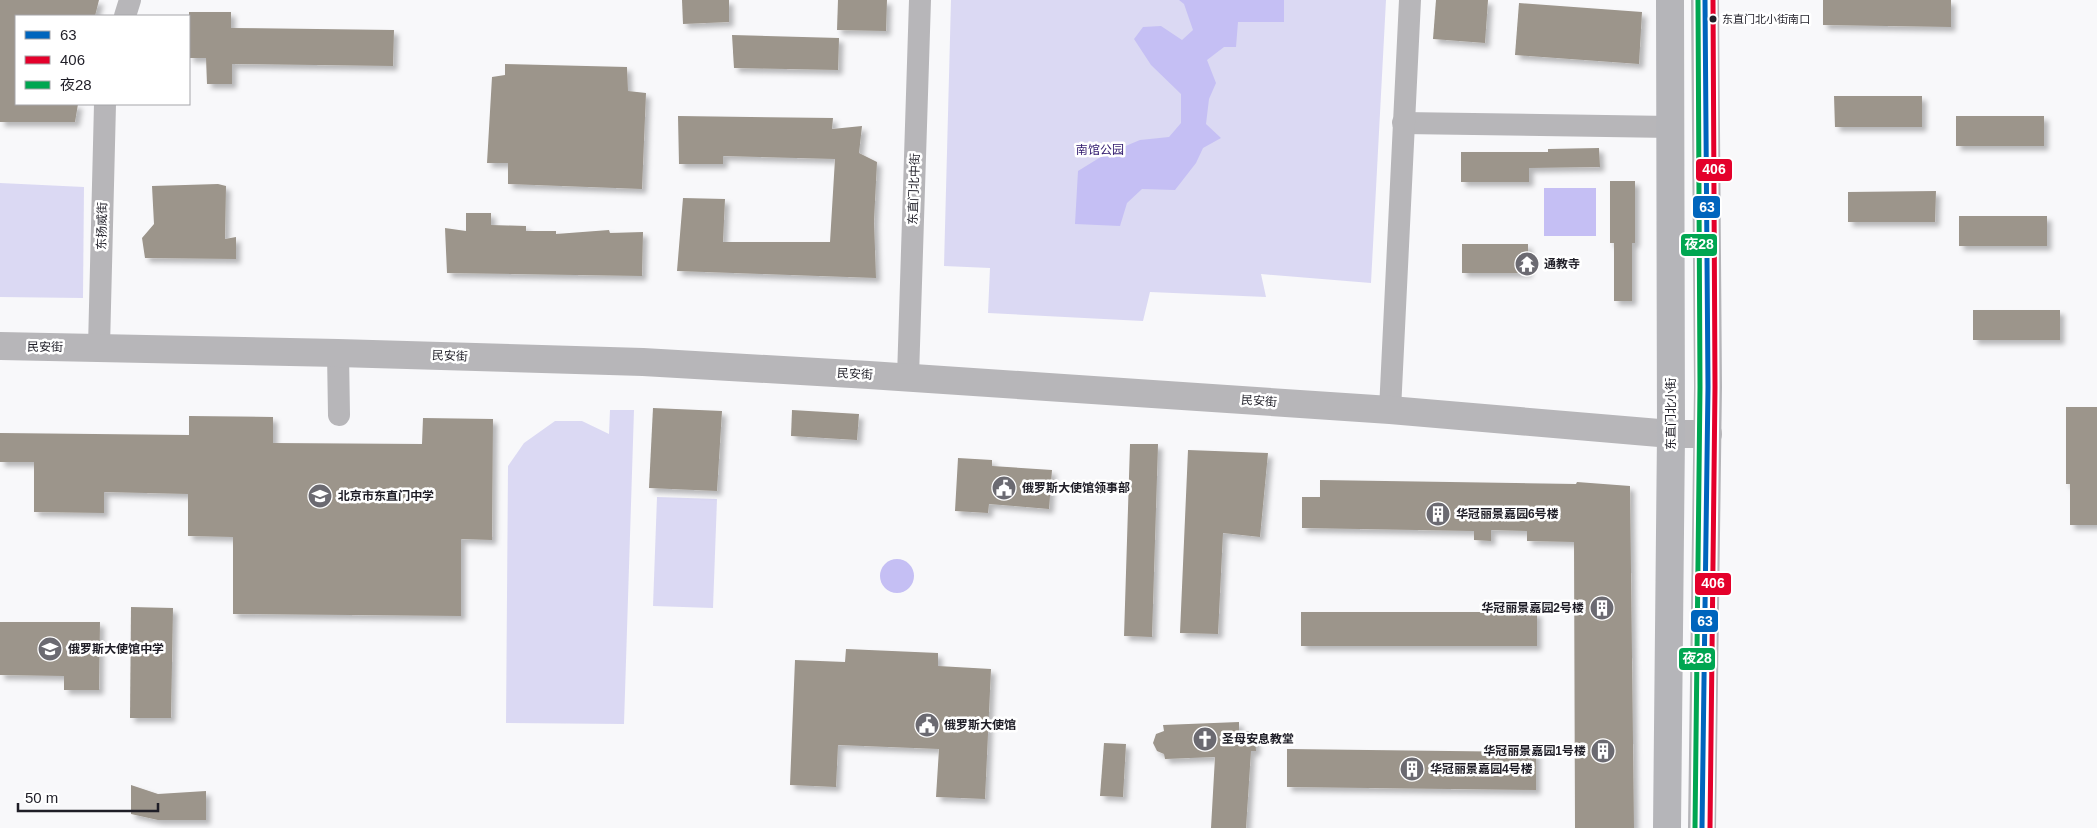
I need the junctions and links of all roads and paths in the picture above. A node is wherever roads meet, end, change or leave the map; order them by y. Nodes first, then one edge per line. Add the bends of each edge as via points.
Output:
1 (130, 0) edge
2 (920, 0) edge
3 (1410, 0) edge
4 (1670, 0) edge
5 (1705, 0) edge
6 (125, 15) edge
7 (105, 105) edge
8 (1403, 123) junction
9 (1671, 127) junction
10 (0, 346) edge
11 (99, 347) junction
12 (338, 352) junction
13 (908, 378) junction
14 (1390, 410) junction
15 (338, 416) dead end
16 (1672, 434) junction
17 (1708, 434) junction
18 (1667, 828) edge
19 (1702, 828) edge

1 - 6 street
2 - 13 street, 东直门北中街
3 - 8 street
4 - 9 main road, 东直门北小街
5 - 17 main road
7 - 11 street, 东扬威街
8 - 9 street
8 - 14 street
9 - 16 main road, 东直门北小街
10 - 11 street, 民安街
11 - 12 street, 民安街
12 - 13 street, 民安街 via 643,362
12 - 15 street
13 - 14 street, 民安街
14 - 16 street, 民安街
16 - 17 street, 民安街
16 - 18 main road, 东直门北小街
17 - 19 main road

